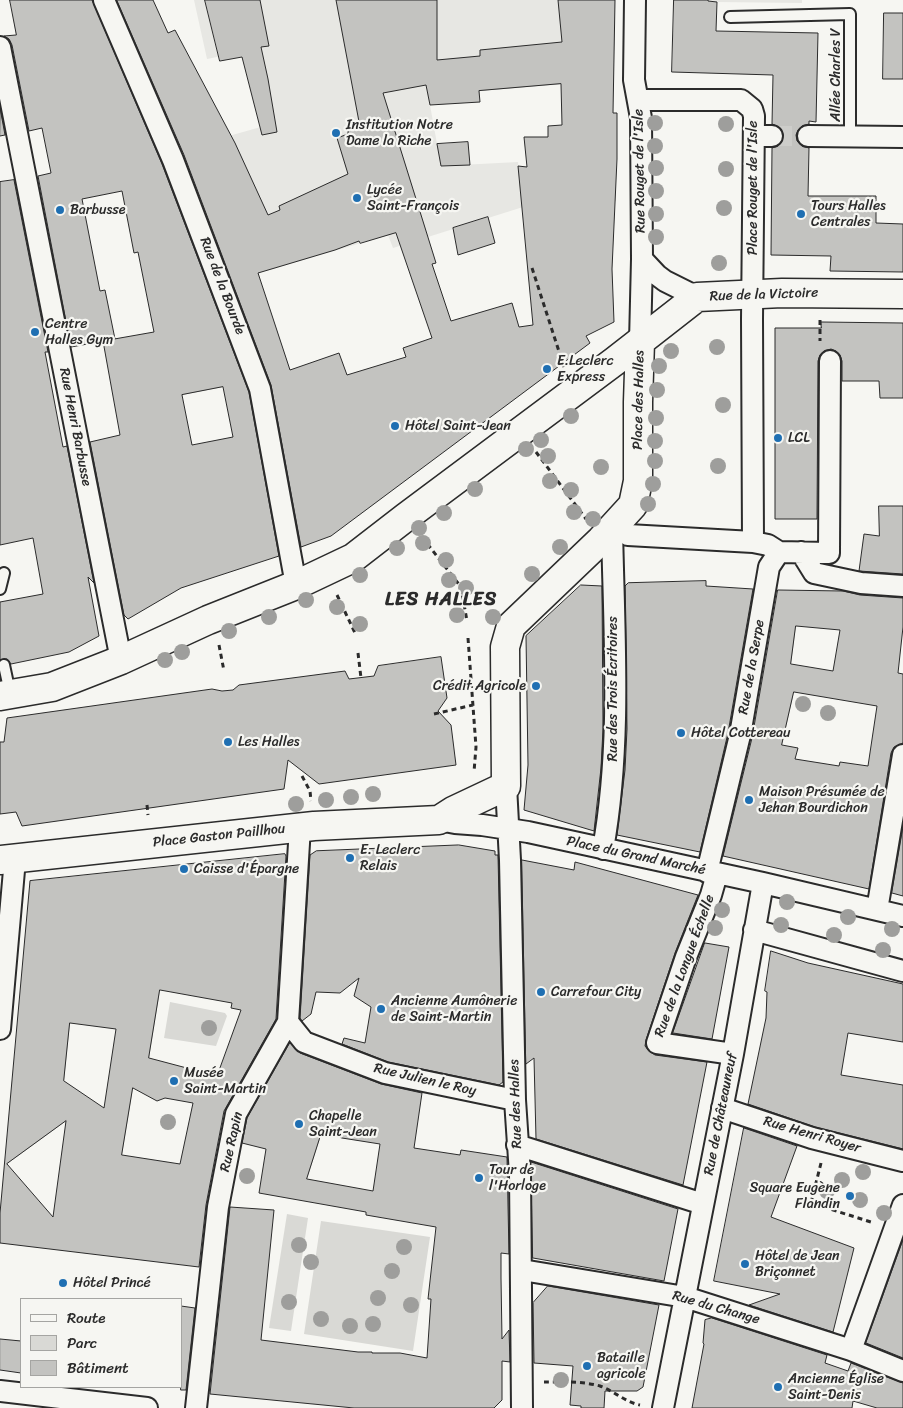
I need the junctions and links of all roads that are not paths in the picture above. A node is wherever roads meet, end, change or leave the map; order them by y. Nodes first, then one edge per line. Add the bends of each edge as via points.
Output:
1 (104, 0) edge
2 (635, 0) edge
3 (730, 17) dead end
4 (0, 47) edge
5 (638, 100) junction
6 (808, 136) tunnel mouth
7 (850, 137) junction
8 (903, 137) edge
9 (642, 259) junction
10 (903, 294) edge
11 (752, 295) junction
12 (697, 297) junction
13 (640, 342) junction
14 (830, 362) road end
15 (606, 526) junction
16 (753, 542) junction
17 (779, 552) junction
18 (801, 552) junction
19 (4, 573) dead end
20 (296, 585) junction
21 (903, 586) edge
22 (0, 589) edge
23 (121, 660) junction
24 (4, 665) dead end
25 (5, 695) edge
26 (903, 755) edge
27 (506, 786) junction
28 (306, 817) junction
29 (439, 820) junction
30 (509, 829) junction
31 (603, 849) junction
32 (7, 859) edge
33 (712, 873) junction
34 (763, 883) junction
35 (877, 910) junction
36 (903, 916) edge
37 (754, 930) junction
38 (903, 971) edge
39 (288, 1022) junction
40 (0, 1029) edge
41 (733, 1054) junction
42 (516, 1100) junction
43 (722, 1108) junction
44 (517, 1145) junction
45 (903, 1161) edge
46 (703, 1204) junction
47 (903, 1205) edge
48 (522, 1270) junction
49 (685, 1297) junction
50 (851, 1350) junction
51 (903, 1371) edge
52 (0, 1391) edge
53 (147, 1408) edge
54 (196, 1408) edge
55 (522, 1408) edge
56 (663, 1408) edge

1 - 20 street, Rue de la Bourde via 173,160 260,389
2 - 5 street, Rue Rouget de l'Isle via 634,80
3 - 7 lane, Allée Charles V via 850,14
4 - 23 street, Rue Henri Barbusse
5 - 9 street, Rue Rouget de l'Isle via 641,118
5 - 11 street, Place Rouget de l'Isle via 741,100 752,109 763,136
6 - 7 street
7 - 8 street
9 - 12 street via 665,281
9 - 13 street, Rue Rouget de l'Isle
10 - 11 main road, Rue de la Victoire
11 - 12 main road, Rue de la Victoire
11 - 16 street
12 - 13 main road, Rue de la Victoire
13 - 15 main road, Place des Halles via 638,481 633,505
13 - 20 main road, Place des Halles via 353,558
14 - 18 street via 829,553
15 - 16 street via 628,535
15 - 27 main road, Place des Halles via 511,626 505,647
15 - 31 street, Rue des Trois Écritoires via 616,704 612,788
16 - 17 street via 768,545
17 - 18 street
17 - 33 street, Rue de la Serpe via 769,567
18 - 21 street via 814,573 861,583
19 - 22 lane
20 - 23 main road
23 - 25 main road via 52,687
24 - 25 lane
26 - 35 street
27 - 29 main road, Place Gaston Paillhou
27 - 30 street, Place des Halles
28 - 29 main road, Place Gaston Paillhou
28 - 32 main road, Place Gaston Paillhou
28 - 39 street, Rue Rapin
29 - 30 street, Place Gaston Paillhou
30 - 31 street, Place du Grand Marché
30 - 42 street, Rue des Halles
31 - 33 street, Place du Grand Marché
32 - 40 street
33 - 34 street, Place du Grand Marché
33 - 41 street, Rue de la Longue Échelle via 711,895 657,1043
34 - 35 street, Place du Grand Marché
34 - 37 street
35 - 36 street, Place du Grand Marché
37 - 38 street
37 - 41 street, Rue de Châteauneuf
39 - 42 street, Rue Julien le Roy via 304,1042 385,1073
39 - 54 street, Rue Rapin via 236,1114 218,1207
41 - 43 street, Rue de Châteauneuf
42 - 44 street, Rue des Halles
43 - 45 street, Rue Henri Royer
43 - 46 street, Rue de Châteauneuf
44 - 46 street
44 - 48 street, Rue des Halles
46 - 49 street, Rue de Châteauneuf
47 - 50 street
48 - 49 street, Rue du Change
48 - 55 street, Rue des Halles
49 - 50 street, Rue du Change
49 - 56 street, Rue de Châteauneuf
50 - 51 street, Rue du Change
52 - 53 street

